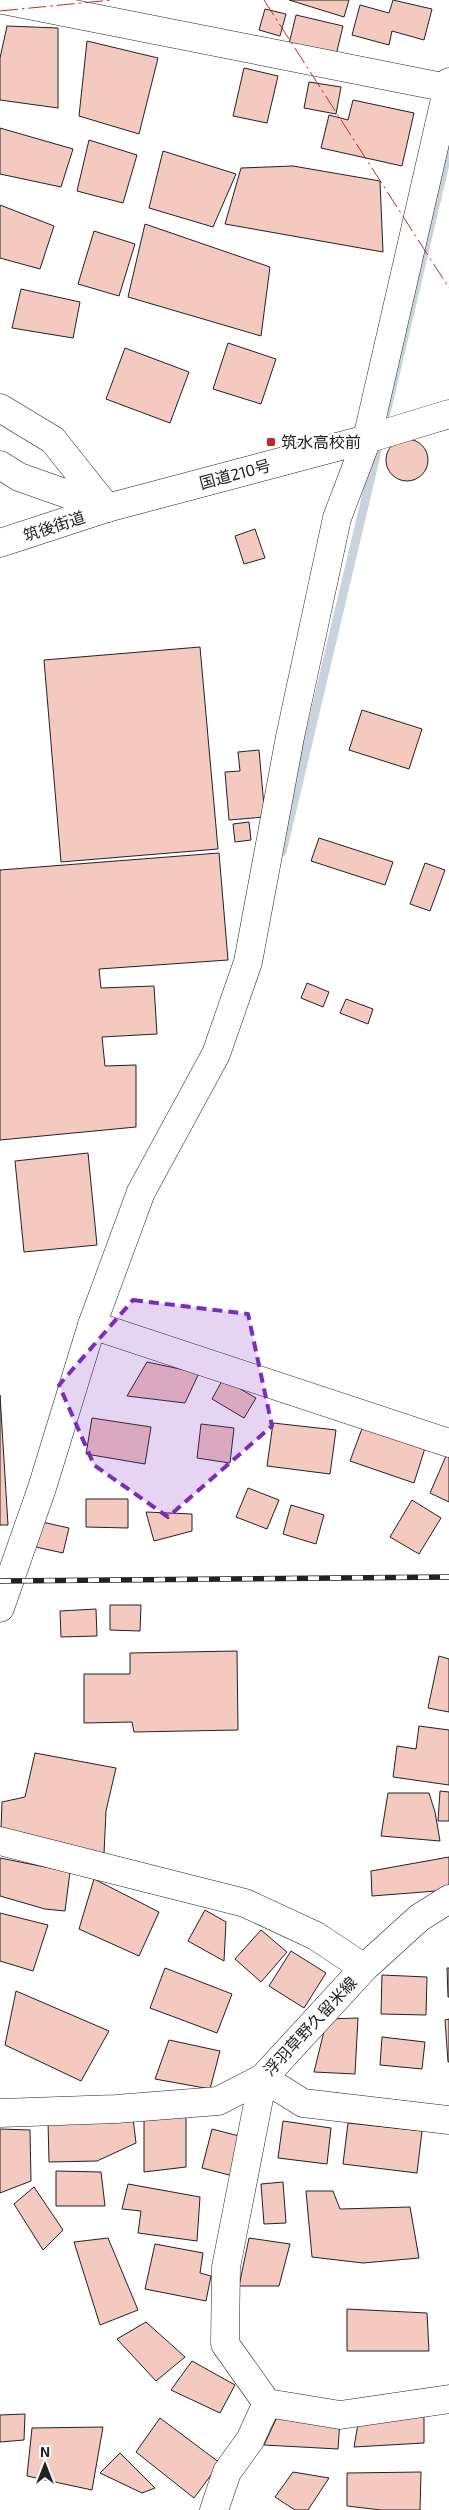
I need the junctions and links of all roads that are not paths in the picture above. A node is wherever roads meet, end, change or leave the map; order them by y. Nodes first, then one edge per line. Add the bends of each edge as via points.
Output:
1 (3, 0) edge
2 (448, 85) edge
3 (0, 408) edge
4 (449, 414) edge
5 (367, 439) junction
6 (0, 465) edge
7 (107, 508) junction
8 (0, 543) edge
9 (92, 1325) junction
10 (449, 1443) edge
11 (0, 1608) edge
12 (0, 1841) edge
13 (449, 1899) edge
14 (364, 1968) junction
15 (263, 2078) junction
16 (0, 2113) edge
17 (449, 2120) edge
18 (449, 2400) edge
19 (267, 2403) junction
20 (214, 2510) edge

1 - 2 main road
2 - 5 main road
3 - 7 main road via 53,440
4 - 5 main road, 国道210号
5 - 7 main road, 国道210号
5 - 9 main road via 337,518 290,738 248,962 216,1054 141,1192
6 - 7 main road via 19,477
7 - 8 main road, 筑後街道
9 - 10 main road
9 - 11 main road via 42,1488
12 - 14 main road via 245,1903 316,1936
13 - 14 main road, 浮羽草野久留米線 via 419,1918
14 - 15 main road, 浮羽草野久留米線
15 - 16 main road, 浮羽草野久留米線 via 218,2102
15 - 17 main road via 303,2103
15 - 19 main road via 226,2267 225,2344
18 - 19 main road via 340,2415
19 - 20 main road via 250,2440 227,2472

